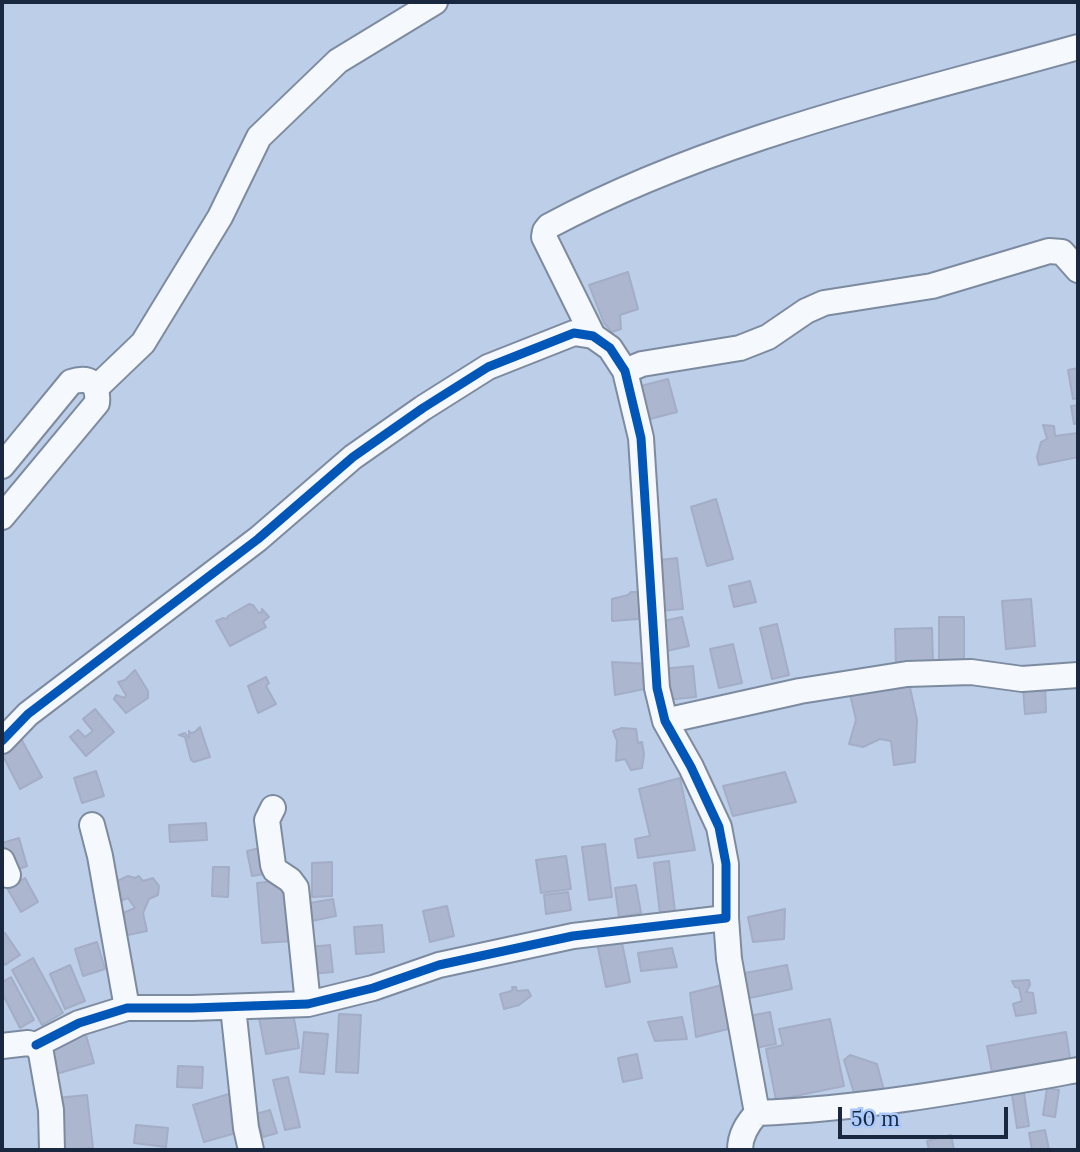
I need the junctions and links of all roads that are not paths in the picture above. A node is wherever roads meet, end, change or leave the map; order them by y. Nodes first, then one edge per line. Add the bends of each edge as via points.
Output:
1 (436, 2) edge
2 (1078, 47) edge
3 (1078, 270) edge
4 (593, 336) junction
5 (625, 371) junction
6 (96, 388) junction
7 (2, 466) edge
8 (2, 517) edge
9 (1078, 675) edge
10 (665, 721) junction
11 (2, 741) edge
12 (273, 808) dead end
13 (92, 825) dead end
14 (726, 918) junction
15 (308, 1004) junction
16 (233, 1007) junction
17 (127, 1008) junction
18 (36, 1045) junction
19 (2, 1046) edge
20 (1078, 1070) edge
21 (757, 1113) junction
22 (52, 1150) edge
23 (251, 1150) edge
24 (740, 1150) edge

1 - 6 street via 338,61 260,137 220,218 150,332
2 - 4 street via 770,133 604,197 549,226 544,237
3 - 5 street via 1062,252 1049,251 932,286 824,303 768,337 740,348 642,364
4 - 5 street via 610,348
4 - 11 street via 574,333 488,367 423,408 353,457 258,539 28,714
5 - 10 street via 641,438 657,688
6 - 7 street via 82,379 71,382
6 - 8 street via 97,403
9 - 10 street via 1022,679 971,672 907,674 800,691
10 - 14 street via 719,827 726,864
12 - 15 street via 267,820 273,865 296,888
13 - 17 street
14 - 15 street via 573,936 439,965
14 - 21 street
15 - 16 street
16 - 17 street
16 - 23 street
17 - 18 street via 79,1023
18 - 19 street
18 - 22 street via 51,1111
20 - 21 street via 867,1105
21 - 24 street via 748,1123

